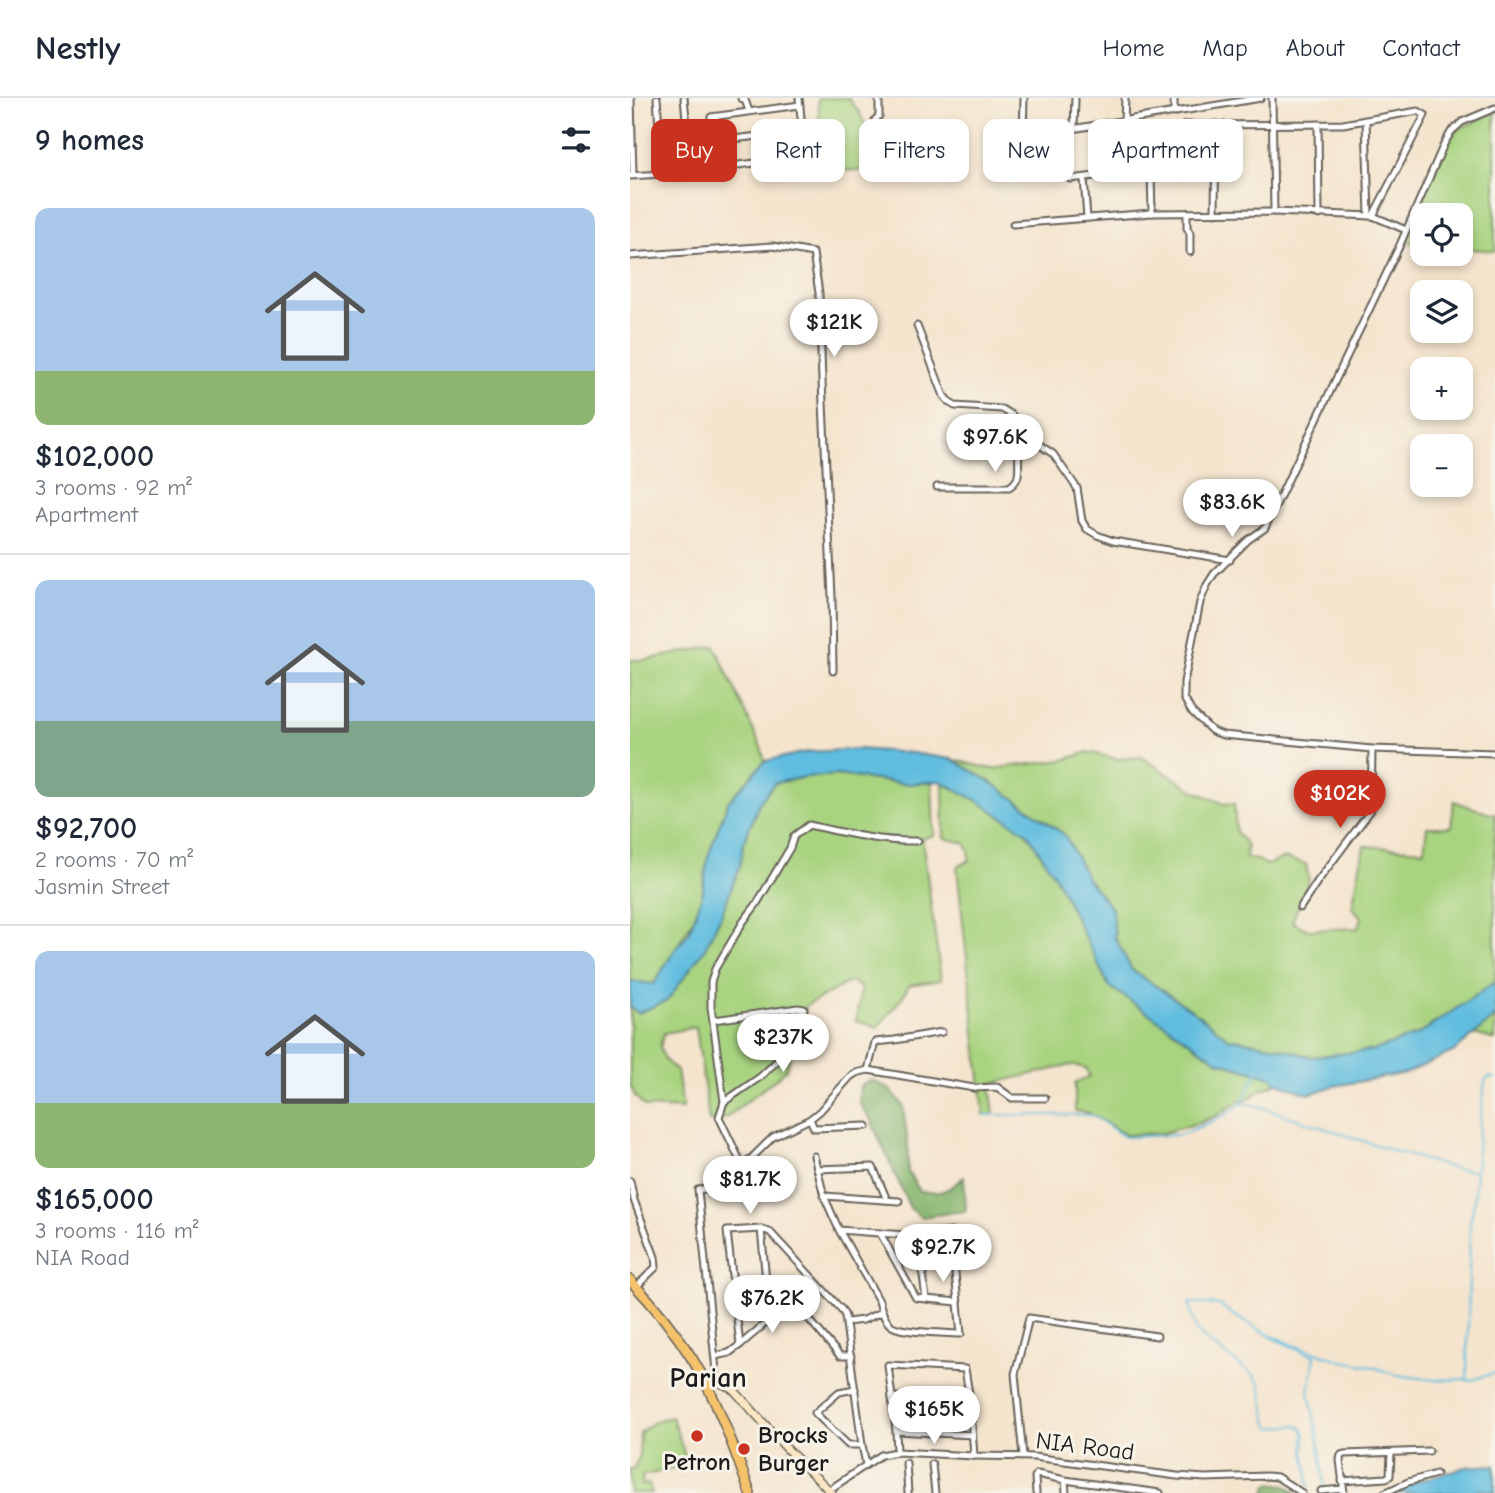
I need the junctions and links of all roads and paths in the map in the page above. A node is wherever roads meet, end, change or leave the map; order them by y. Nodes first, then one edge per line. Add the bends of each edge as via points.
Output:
1 (631, 98) edge
2 (657, 98) edge
3 (684, 98) edge
4 (741, 98) edge
5 (773, 98) edge
6 (879, 98) edge
7 (1024, 98) edge
8 (1075, 98) edge
9 (1125, 98) edge
10 (1174, 98) edge
11 (1261, 98) edge
12 (1272, 98) edge
13 (1231, 101) edge
14 (800, 102) edge
15 (776, 108) junction
16 (1495, 108) edge
17 (749, 111) junction
18 (1174, 113) junction
19 (658, 119) edge
20 (686, 119) edge
21 (711, 119) edge
22 (876, 119) edge
23 (1023, 119) edge
24 (1124, 119) edge
25 (1136, 119) edge
26 (1366, 120) junction
27 (1243, 124) edge
28 (1274, 124) junction
29 (1318, 124) junction
30 (1088, 127) edge
31 (1074, 129) joint
32 (651, 174) edge
33 (632, 175) edge
34 (1084, 178) junction
35 (1074, 179) edge
36 (1215, 182) edge
37 (1273, 212) junction
38 (1152, 213) junction
39 (1187, 213) junction
40 (1215, 213) junction
41 (1319, 215) junction
42 (1371, 216) junction
43 (1087, 218) junction
44 (1013, 224) dead end
45 (1406, 230) junction
46 (1190, 252) dead end
47 (630, 256) edge
48 (917, 326) dead end
49 (1027, 436) junction
50 (937, 487) dead end
51 (1230, 560) junction
52 (833, 671) dead end
53 (1372, 749) junction
54 (1495, 753) edge
55 (918, 841) dead end
56 (1300, 908) dead end
57 (714, 1020) junction
58 (942, 1032) dead end
59 (868, 1070) junction
60 (1045, 1098) dead end
61 (724, 1102) junction
62 (810, 1119) junction
63 (867, 1126) dead end
64 (814, 1156) dead end
65 (743, 1167) junction
66 (817, 1168) junction
67 (630, 1181) edge
68 (824, 1196) junction
69 (887, 1200) junction
70 (899, 1201) dead end
71 (761, 1228) junction
72 (839, 1230) junction
73 (880, 1233) junction
74 (918, 1236) junction
75 (815, 1281) junction
76 (633, 1283) edge
77 (926, 1299) junction
78 (793, 1300) junction
79 (958, 1302) junction
80 (882, 1312) junction
81 (777, 1313) junction
82 (847, 1322) junction
83 (1157, 1336) dead end
84 (740, 1345) junction
85 (715, 1356) junction
86 (851, 1356) junction
87 (717, 1381) junction
88 (705, 1383) junction
89 (855, 1389) junction
90 (892, 1397) junction
91 (970, 1400) junction
92 (897, 1431) junction
93 (973, 1435) junction
94 (862, 1445) junction
95 (1429, 1451) dead end
96 (897, 1452) junction
97 (1391, 1453) junction
98 (974, 1456) junction
99 (1023, 1456) junction
100 (866, 1464) junction
101 (906, 1464) dead end
102 (932, 1464) dead end
103 (1436, 1474) dead end
104 (1065, 1480) junction
105 (1342, 1480) junction
106 (1096, 1484) junction
107 (1131, 1490) edge
108 (830, 1491) edge
109 (1321, 1491) dead end
110 (1343, 1491) edge
111 (748, 1492) edge
112 (908, 1493) edge
113 (935, 1493) edge
114 (1036, 1493) edge
115 (1066, 1493) edge
116 (1096, 1493) edge
117 (1160, 1493) edge
118 (1302, 1493) edge
119 (1384, 1493) edge

1 - 33 street
2 - 19 street
3 - 20 street
4 - 17 street
5 - 15 street
6 - 22 street
7 - 23 street
8 - 31 street
9 - 24 street
10 - 18 street
11 - 13 street
12 - 28 street
13 - 18 street
14 - 15 street
15 - 17 street
16 - 45 street via 1462,122 1451,132
17 - 21 street
18 - 25 street
26 - 29 street
26 - 42 street
26 - 42 street via 1418,111 1425,115
27 - 28 street
28 - 29 street
28 - 37 street
29 - 41 street
30 - 31 street
32 - 33 street
34 - 35 street
34 - 38 street via 1147,170 1151,173
34 - 43 street
36 - 40 street
37 - 40 street
37 - 41 street
38 - 39 street
38 - 43 street
39 - 40 street
39 - 46 street
41 - 42 street
42 - 45 street
43 - 44 street
45 - 51 street via 1265,528
47 - 52 street via 773,246 813,253 819,293
48 - 49 street via 950,403 1002,409
49 - 50 street via 1019,450 1019,477 1009,487
49 - 51 street via 1053,454 1077,488 1087,529 1113,541
51 - 53 street via 1214,574 1200,601 1184,682 1184,698 1191,711 1223,735
53 - 54 street
53 - 56 street via 1371,810
55 - 57 street via 896,842 810,825 794,836 715,969 711,982
57 - 61 street
57 - 61 street via 804,1009 777,1061
58 - 59 street via 875,1042
59 - 60 street via 965,1087 997,1087 1012,1098
59 - 62 street via 850,1077
61 - 65 street via 719,1117
62 - 63 street via 814,1128
62 - 65 street via 773,1137
64 - 66 street
65 - 85 street via 719,1187 698,1190
66 - 68 street
66 - 69 street via 873,1167
67 - 76 street via 656,1267
68 - 69 street
68 - 72 street
69 - 70 street
71 - 75 street
71 - 81 street via 768,1301
71 - 84 street via 727,1231
72 - 73 street
72 - 80 street
73 - 74 street
73 - 77 street via 916,1298
74 - 77 street
74 - 79 street via 951,1232
75 - 78 street
75 - 82 street
76 - 88 highway via 666,1320
77 - 79 street
78 - 81 street
78 - 86 street via 840,1356
79 - 80 street via 961,1334 900,1329 888,1323
80 - 82 street
81 - 84 street
82 - 86 street
83 - 99 street via 1028,1318 1015,1374
84 - 85 street
85 - 87 street
86 - 89 street
87 - 88 main road
87 - 108 main road via 733,1389
88 - 111 highway
89 - 94 street
89 - 94 street via 839,1392 815,1413 848,1445
90 - 91 street
90 - 91 street via 888,1365 965,1369
90 - 92 street
91 - 93 street
92 - 93 street
92 - 96 street
93 - 98 street
94 - 100 street
95 - 97 street
96 - 98 street, NIA Road
96 - 100 street, NIA Road via 884,1453
97 - 105 street via 1390,1476
97 - 105 street via 1341,1455
98 - 99 street, NIA Road
99 - 118 street, NIA Road via 1177,1476 1277,1477
100 - 108 street, NIA Road
101 - 112 street
102 - 113 street
103 - 119 street
104 - 106 street
104 - 114 street via 1036,1474
104 - 115 street
105 - 110 street
106 - 107 street
106 - 116 street
107 - 117 street
109 - 110 street

